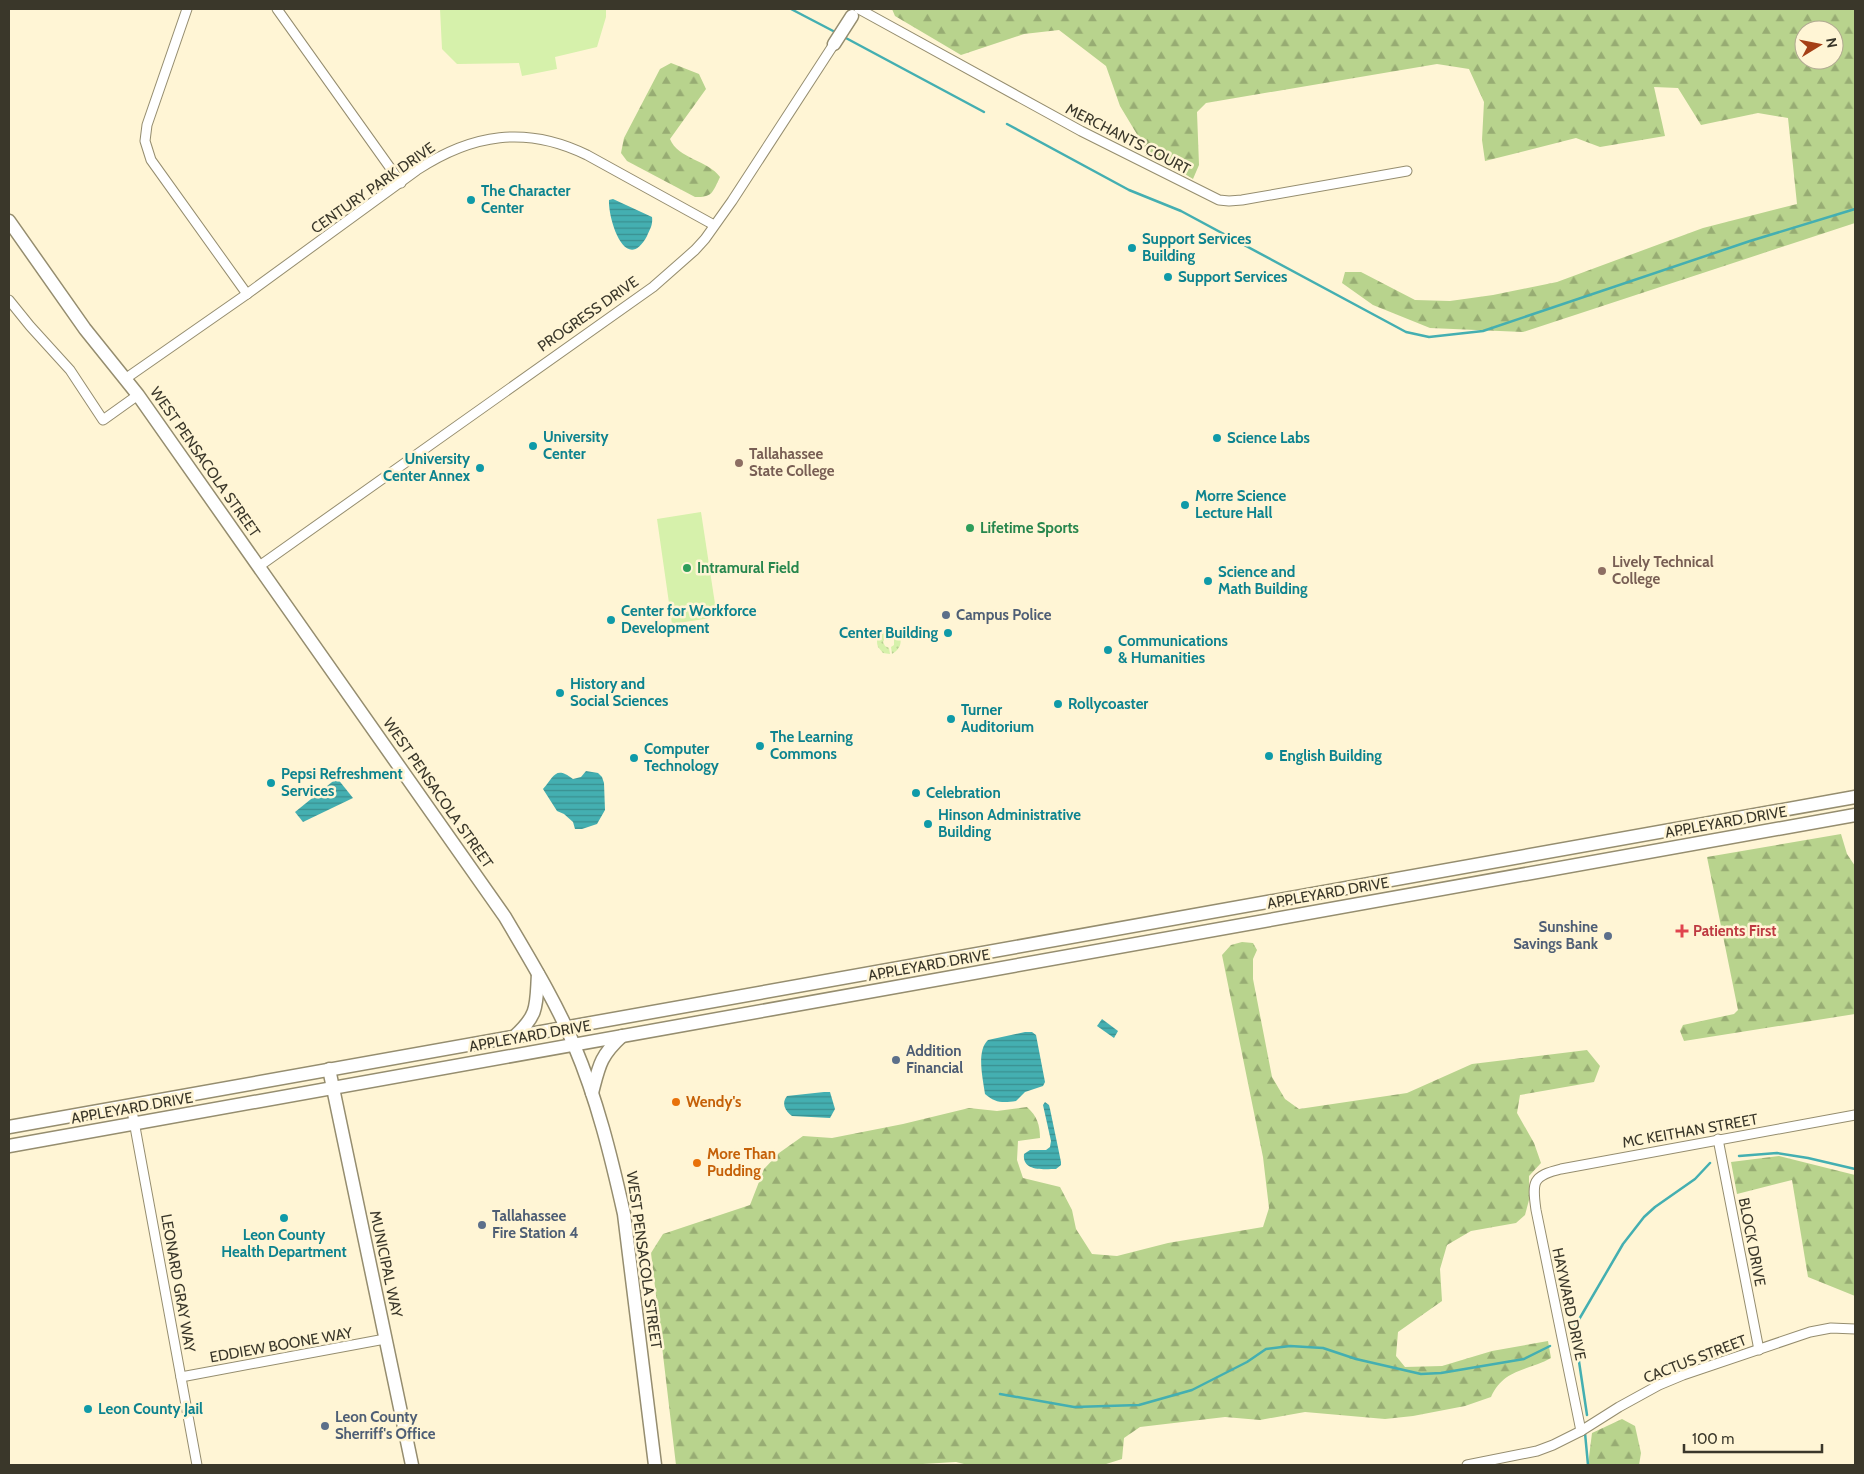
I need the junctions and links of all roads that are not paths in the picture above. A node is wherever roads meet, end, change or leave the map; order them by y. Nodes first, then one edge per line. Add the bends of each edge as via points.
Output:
1 (187, 9) edge
2 (277, 9) edge
3 (856, 11) edge
4 (834, 44) joint
5 (1407, 171) dead end
6 (401, 183) junction
7 (9, 221) edge
8 (714, 226) junction
9 (247, 294) junction
10 (9, 300) edge
11 (125, 379) junction
12 (138, 395) junction
13 (258, 567) junction
14 (1855, 797) edge
15 (1855, 815) edge
16 (1596, 844) junction
17 (1599, 861) junction
18 (1357, 886) junction
19 (1360, 904) junction
20 (1144, 924) junction
21 (1147, 942) junction
22 (948, 959) junction
23 (538, 974) junction
24 (951, 978) junction
25 (810, 983) junction
26 (822, 1001) junction
27 (565, 1027) junction
28 (515, 1036) junction
29 (622, 1036) junction
30 (574, 1045) junction
31 (329, 1069) junction
32 (333, 1089) junction
33 (592, 1094) junction
34 (131, 1105) junction
35 (1855, 1114) edge
36 (135, 1124) junction
37 (9, 1127) edge
38 (1718, 1139) junction
39 (9, 1146) edge
40 (1535, 1182) joint
41 (1855, 1329) edge
42 (385, 1339) junction
43 (1758, 1350) junction
44 (181, 1377) junction
45 (1581, 1431) junction
46 (197, 1465) edge
47 (412, 1465) edge
48 (655, 1465) edge
49 (1467, 1465) edge

1 - 9 street via 147,125 146,146 150,160
2 - 6 street
3 - 4 main road, PROGRESS DRIVE
3 - 5 street, MERCHANTS COURT via 1081,131 1219,200 1242,200
4 - 8 street, PROGRESS DRIVE
6 - 8 street, CENTURY PARK DRIVE via 441,156 474,142 530,138 567,146 585,154
6 - 9 street, CENTURY PARK DRIVE
7 - 11 main road, WEST PENSACOLA STREET
8 - 13 street, PROGRESS DRIVE via 695,250 653,288
9 - 11 street, CENTURY PARK DRIVE
10 - 12 street via 70,370 103,420
11 - 12 main road, WEST PENSACOLA STREET
12 - 13 main road, WEST PENSACOLA STREET
13 - 23 main road, WEST PENSACOLA STREET via 505,917
14 - 16 main road, APPLEYARD DRIVE
15 - 17 main road, APPLEYARD DRIVE
16 - 17 main road
16 - 18 main road, APPLEYARD DRIVE
17 - 19 main road, APPLEYARD DRIVE
18 - 19 main road
18 - 20 main road, APPLEYARD DRIVE
19 - 21 main road, APPLEYARD DRIVE
20 - 21 main road
20 - 22 main road, APPLEYARD DRIVE
21 - 24 main road, APPLEYARD DRIVE
22 - 24 main road
22 - 25 main road, APPLEYARD DRIVE
23 - 27 main road, WEST PENSACOLA STREET
23 - 28 main road via 533,1017
24 - 26 main road, APPLEYARD DRIVE
25 - 26 main road
25 - 27 main road, APPLEYARD DRIVE
26 - 29 main road, APPLEYARD DRIVE
27 - 28 main road, APPLEYARD DRIVE
27 - 30 main road, WEST PENSACOLA STREET
28 - 31 main road, APPLEYARD DRIVE
29 - 30 main road, APPLEYARD DRIVE
29 - 33 main road via 600,1062
30 - 32 main road, APPLEYARD DRIVE
30 - 33 main road, WEST PENSACOLA STREET
31 - 32 main road, MUNICIPAL WAY
31 - 34 main road, APPLEYARD DRIVE
32 - 36 main road, APPLEYARD DRIVE
32 - 42 main road, MUNICIPAL WAY
33 - 48 main road, WEST PENSACOLA STREET via 624,1214
34 - 36 street, LEONARD GRAY WAY
34 - 37 main road, APPLEYARD DRIVE
35 - 38 street, MC KEITHAN STREET
36 - 39 main road, APPLEYARD DRIVE
36 - 44 street, LEONARD GRAY WAY
38 - 40 street, MC KEITHAN STREET via 1543,1173
38 - 43 street, BLOCK DRIVE
40 - 45 street, HAYWARD DRIVE via 1536,1210
41 - 43 street, CACTUS STREET via 1831,1328 1810,1332
42 - 44 street, EDDIEW BOONE WAY
42 - 47 main road, MUNICIPAL WAY
43 - 45 street, CACTUS STREET via 1659,1385
44 - 46 street, LEONARD GRAY WAY
45 - 49 street, CACTUS STREET via 1537,1451

